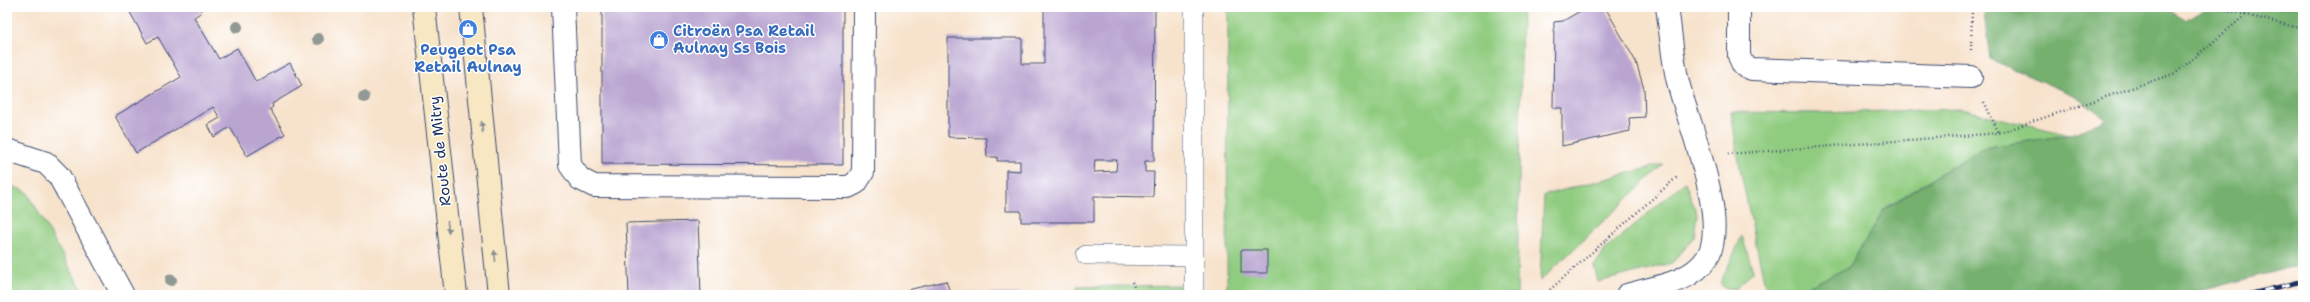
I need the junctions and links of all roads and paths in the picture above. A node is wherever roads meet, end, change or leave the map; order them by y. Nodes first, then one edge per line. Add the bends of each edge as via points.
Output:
1 (424, 7) edge
2 (471, 7) edge
3 (563, 7) edge
4 (864, 7) edge
5 (1194, 7) edge
6 (1667, 7) edge
7 (1739, 7) edge
8 (1972, 7) edge
9 (2214, 7) edge
10 (2255, 7) edge
11 (2246, 14) junction
12 (2303, 29) edge
13 (1971, 76) junction
14 (1999, 134) junction
15 (7, 150) edge
16 (1700, 156) junction
17 (1086, 255) dead end
18 (1194, 256) junction
19 (123, 295) edge
20 (456, 295) edge
21 (498, 295) edge
22 (1194, 295) edge
23 (1544, 295) edge
24 (1627, 295) edge

1 -> 20 main road, Route de Mitry
21 -> 2 main road
3 - 4 street via 570,165 580,180 594,186 808,187 848,187 856,183 863,172
5 - 18 lane
6 - 16 street via 1678,81
7 - 13 street via 1739,56 1743,65 1752,69
8 - 13 path
9 - 11 path
10 - 11 path
11 - 12 path
11 - 14 path via 2176,73
13 - 14 path
14 - 16 path
15 - 19 street via 46,163 59,176
16 - 23 path
16 - 24 street via 1715,215 1714,237 1707,257 1690,276
17 - 18 lane
18 - 22 lane

